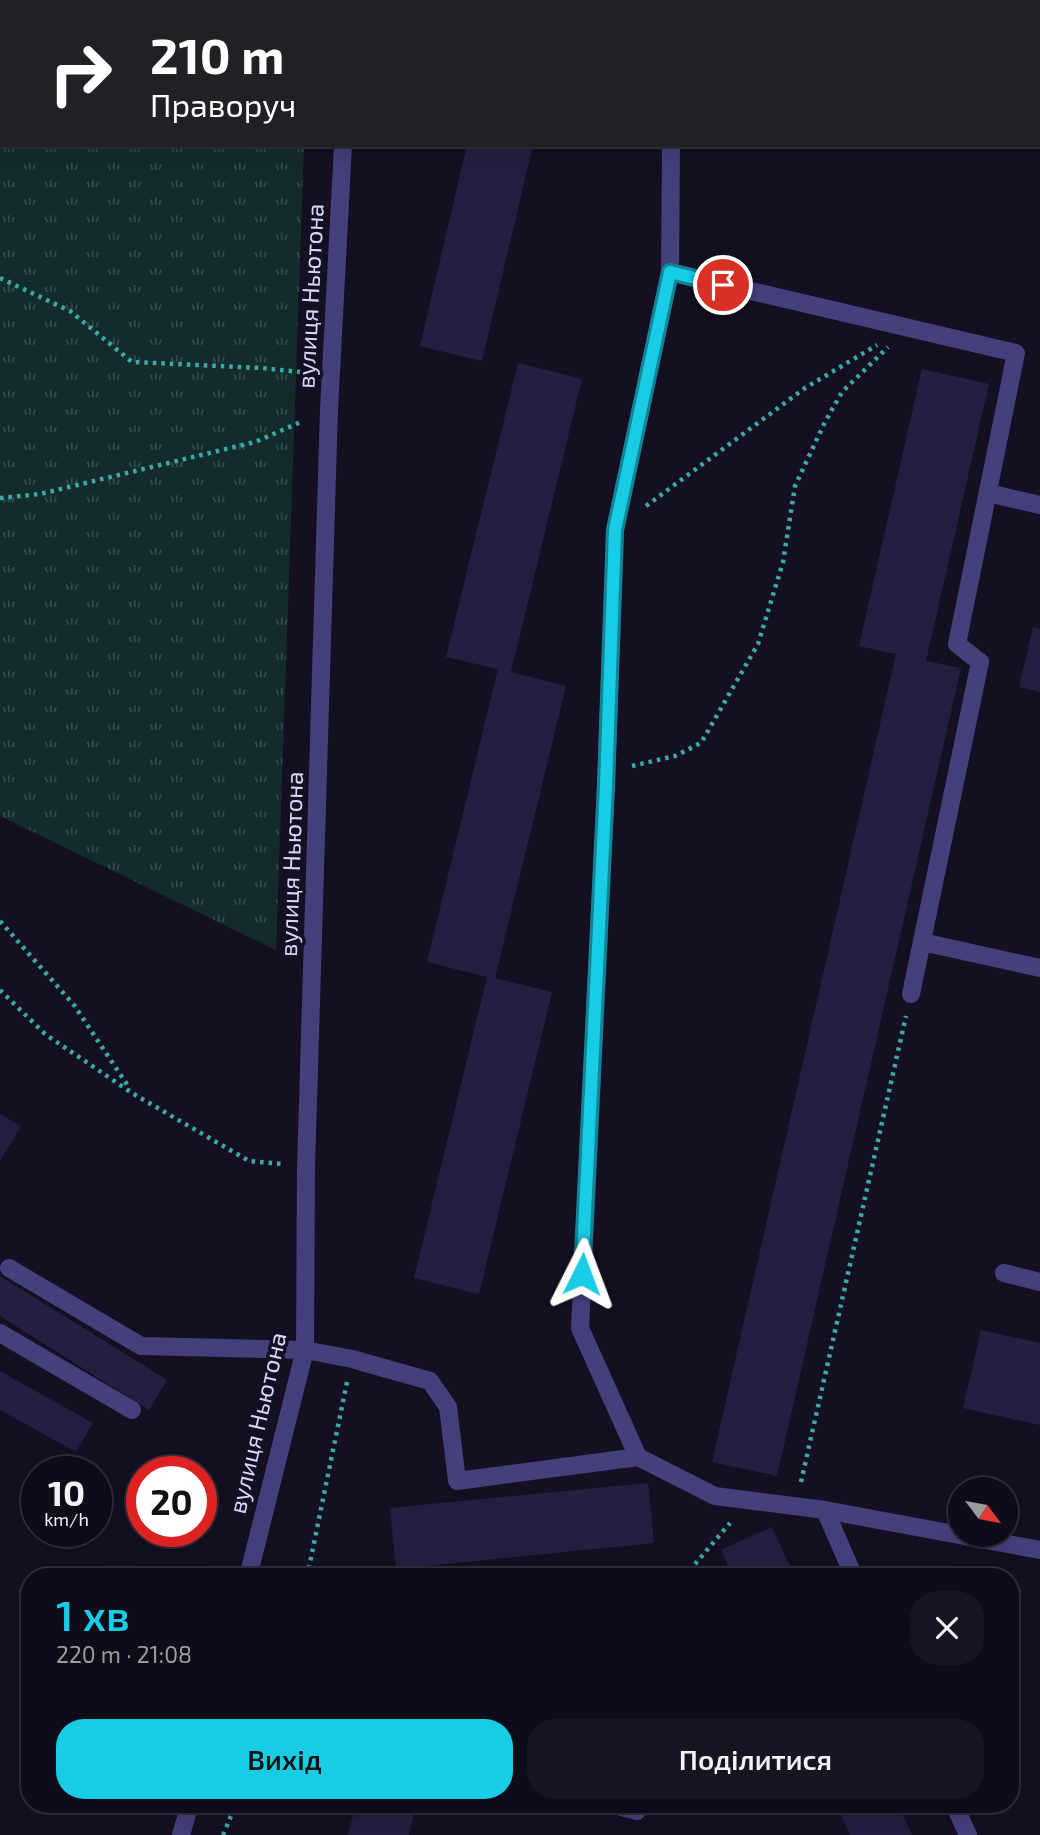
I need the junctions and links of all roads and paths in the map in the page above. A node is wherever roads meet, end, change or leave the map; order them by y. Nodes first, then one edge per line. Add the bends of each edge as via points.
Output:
1 (343, 147) edge
2 (671, 147) edge
3 (670, 272) junction
4 (0, 278) edge
5 (908, 327) junction
6 (331, 376) junction
7 (329, 410) junction
8 (988, 493) junction
9 (0, 498) edge
10 (1040, 505) edge
11 (615, 530) junction
12 (606, 785) junction
13 (0, 921) edge
14 (922, 942) junction
15 (1040, 968) edge
16 (0, 990) edge
17 (911, 994) joint
18 (132, 1093) junction
19 (306, 1167) junction
20 (9, 1268) dead end
21 (1004, 1273) dead end
22 (1040, 1282) edge
23 (0, 1333) edge
24 (305, 1350) junction
25 (352, 1359) junction
26 (132, 1410) dead end
27 (638, 1457) junction
28 (749, 1501) junction
29 (795, 1506) junction
30 (825, 1510) junction
31 (1040, 1550) edge
32 (250, 1568) edge
33 (309, 1568) edge
34 (692, 1568) edge
35 (850, 1568) edge
36 (187, 1813) edge
37 (232, 1813) edge
38 (958, 1813) edge
39 (181, 1835) edge
40 (223, 1835) edge
41 (968, 1835) edge

1 - 6 street, вулиця Ньютона
2 - 3 street
3 - 5 street
3 - 11 street
4 - 6 path via 70,311 132,362
5 - 8 street via 1016,353
5 - 11 path via 805,388
5 - 12 path via 842,392 825,422 795,486 783,562 758,644 701,743 675,756 625,768
6 - 7 street, вулиця Ньютона
7 - 9 path via 255,442 40,494
7 - 19 street, вулиця Ньютона
8 - 10 street
8 - 14 street via 957,644 980,662
11 - 12 street
12 - 27 street via 580,1328
13 - 18 path via 74,1005
14 - 15 street
14 - 17 street
16 - 18 path via 45,1034
17 - 29 path
18 - 19 path via 249,1161
19 - 24 street, вулиця Ньютона
20 - 24 street via 141,1346
21 - 22 street
23 - 26 street
24 - 25 street
24 - 32 street, вулиця Ньютона
25 - 27 street via 430,1381 448,1407 457,1481
25 - 33 path
27 - 28 street via 715,1496
28 - 29 street
28 - 34 path
29 - 30 street
30 - 31 street
30 - 35 street
36 - 39 street
37 - 40 path
38 - 41 street

